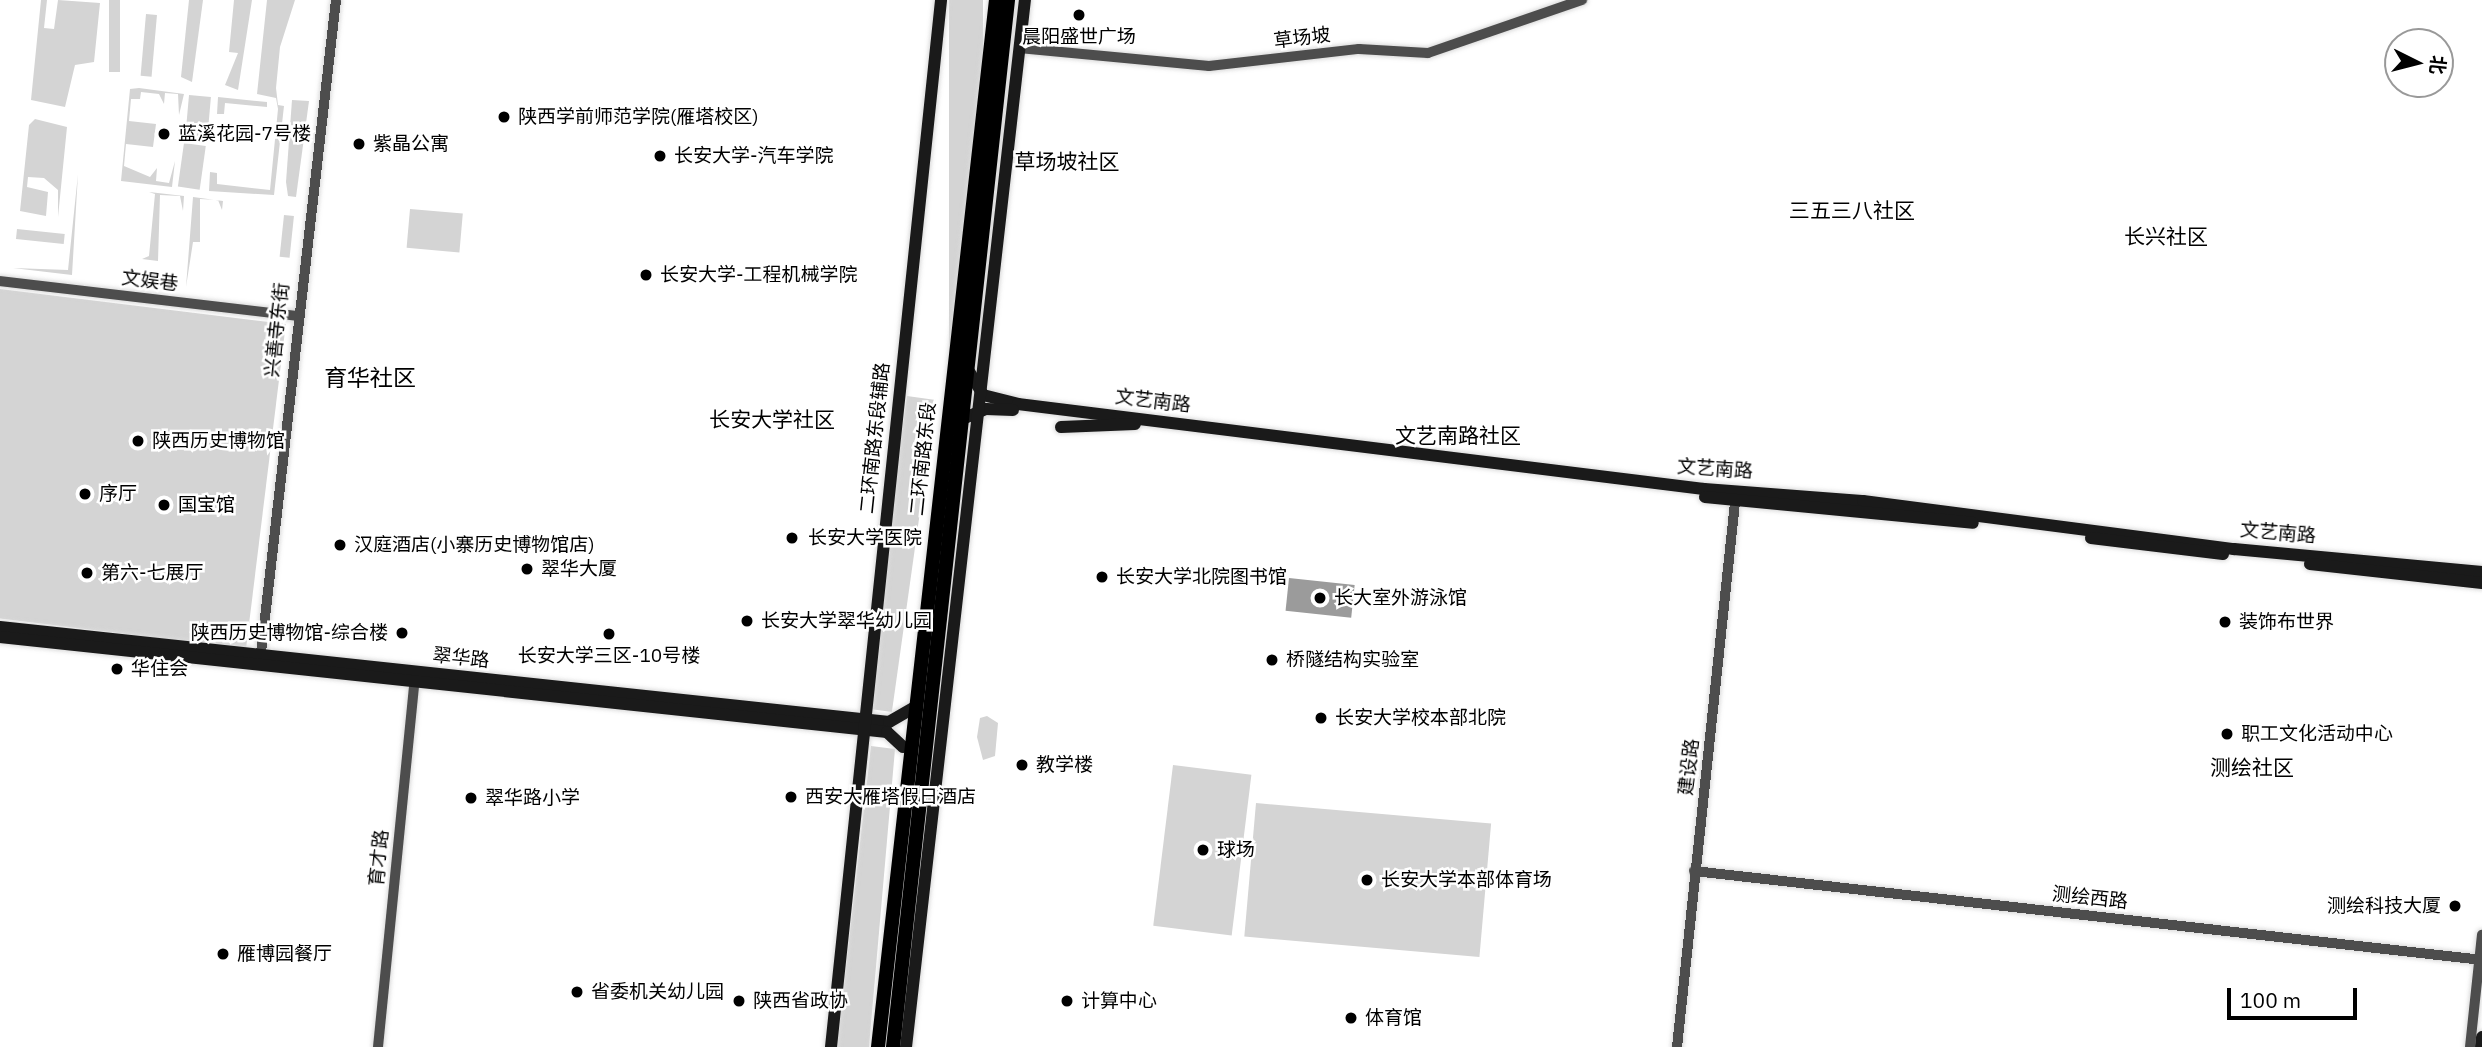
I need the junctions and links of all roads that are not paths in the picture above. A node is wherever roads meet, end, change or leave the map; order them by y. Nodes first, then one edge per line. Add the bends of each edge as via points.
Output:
1 (336, 0) edge
2 (941, 0) edge
3 (989, 0) edge
4 (996, 0) edge
5 (1008, 0) edge
6 (1025, 0) edge
7 (1582, 0) edge
8 (1019, 48) junction
9 (0, 281) edge
10 (296, 316) junction
11 (967, 364) junction
12 (977, 391) junction
13 (975, 411) junction
14 (960, 420) junction
15 (1135, 424) junction
16 (1061, 427) dead end
17 (1736, 496) junction
18 (2482, 572) edge
19 (2482, 583) edge
20 (0, 627) edge
21 (0, 637) edge
22 (260, 659) junction
23 (415, 677) junction
24 (911, 709) junction
25 (863, 724) junction
26 (903, 747) junction
27 (898, 868) junction
28 (1695, 871) junction
29 (2482, 934) edge
30 (2481, 960) edge
31 (2482, 1037) edge
32 (378, 1047) edge
33 (831, 1047) edge
34 (878, 1047) edge
35 (893, 1047) edge
36 (906, 1047) edge
37 (1677, 1047) edge
38 (2470, 1047) edge
39 (2481, 1047) edge

1 - 10 street, 兴善寺东街
2 - 25 main road, 二环南路东段辅路
3 - 24 highway
4 - 24 highway, 二环南路东段
5 - 11 highway, 二环南路东段
6 - 8 main road
7 - 8 street, 草场坡 via 1428,53 1359,49 1209,66
8 - 12 main road
9 - 10 street, 文娱巷
10 - 22 street, 兴善寺东街
11 - 12 main road
11 - 14 highway, 二环南路东段
12 - 13 main road
12 - 17 main road, 文艺南路 via 1030,405
13 - 14 main road
13 - 15 main road, 文艺南路
13 - 36 main road
14 - 35 highway, 二环南路东段
15 - 16 main road
15 - 17 main road, 文艺南路
17 - 18 main road, 文艺南路
17 - 19 main road, 文艺南路
17 - 28 street, 建设路
20 - 22 main road, 翠华路
21 - 22 main road, 翠华路
22 - 23 main road, 翠华路
23 - 25 main road, 翠华路
23 - 32 street, 育才路
24 - 25 main road, 翠华路 via 889,722
24 - 26 highway
24 - 27 highway, 二环南路东段
25 - 26 main road, 翠华路 via 887,732
25 - 33 main road, 二环南路东段辅路
26 - 27 highway
27 - 34 highway, 二环南路东段
28 - 30 street, 测绘西路
28 - 37 street, 建设路
29 - 30 street
30 - 38 street
31 - 39 main road

